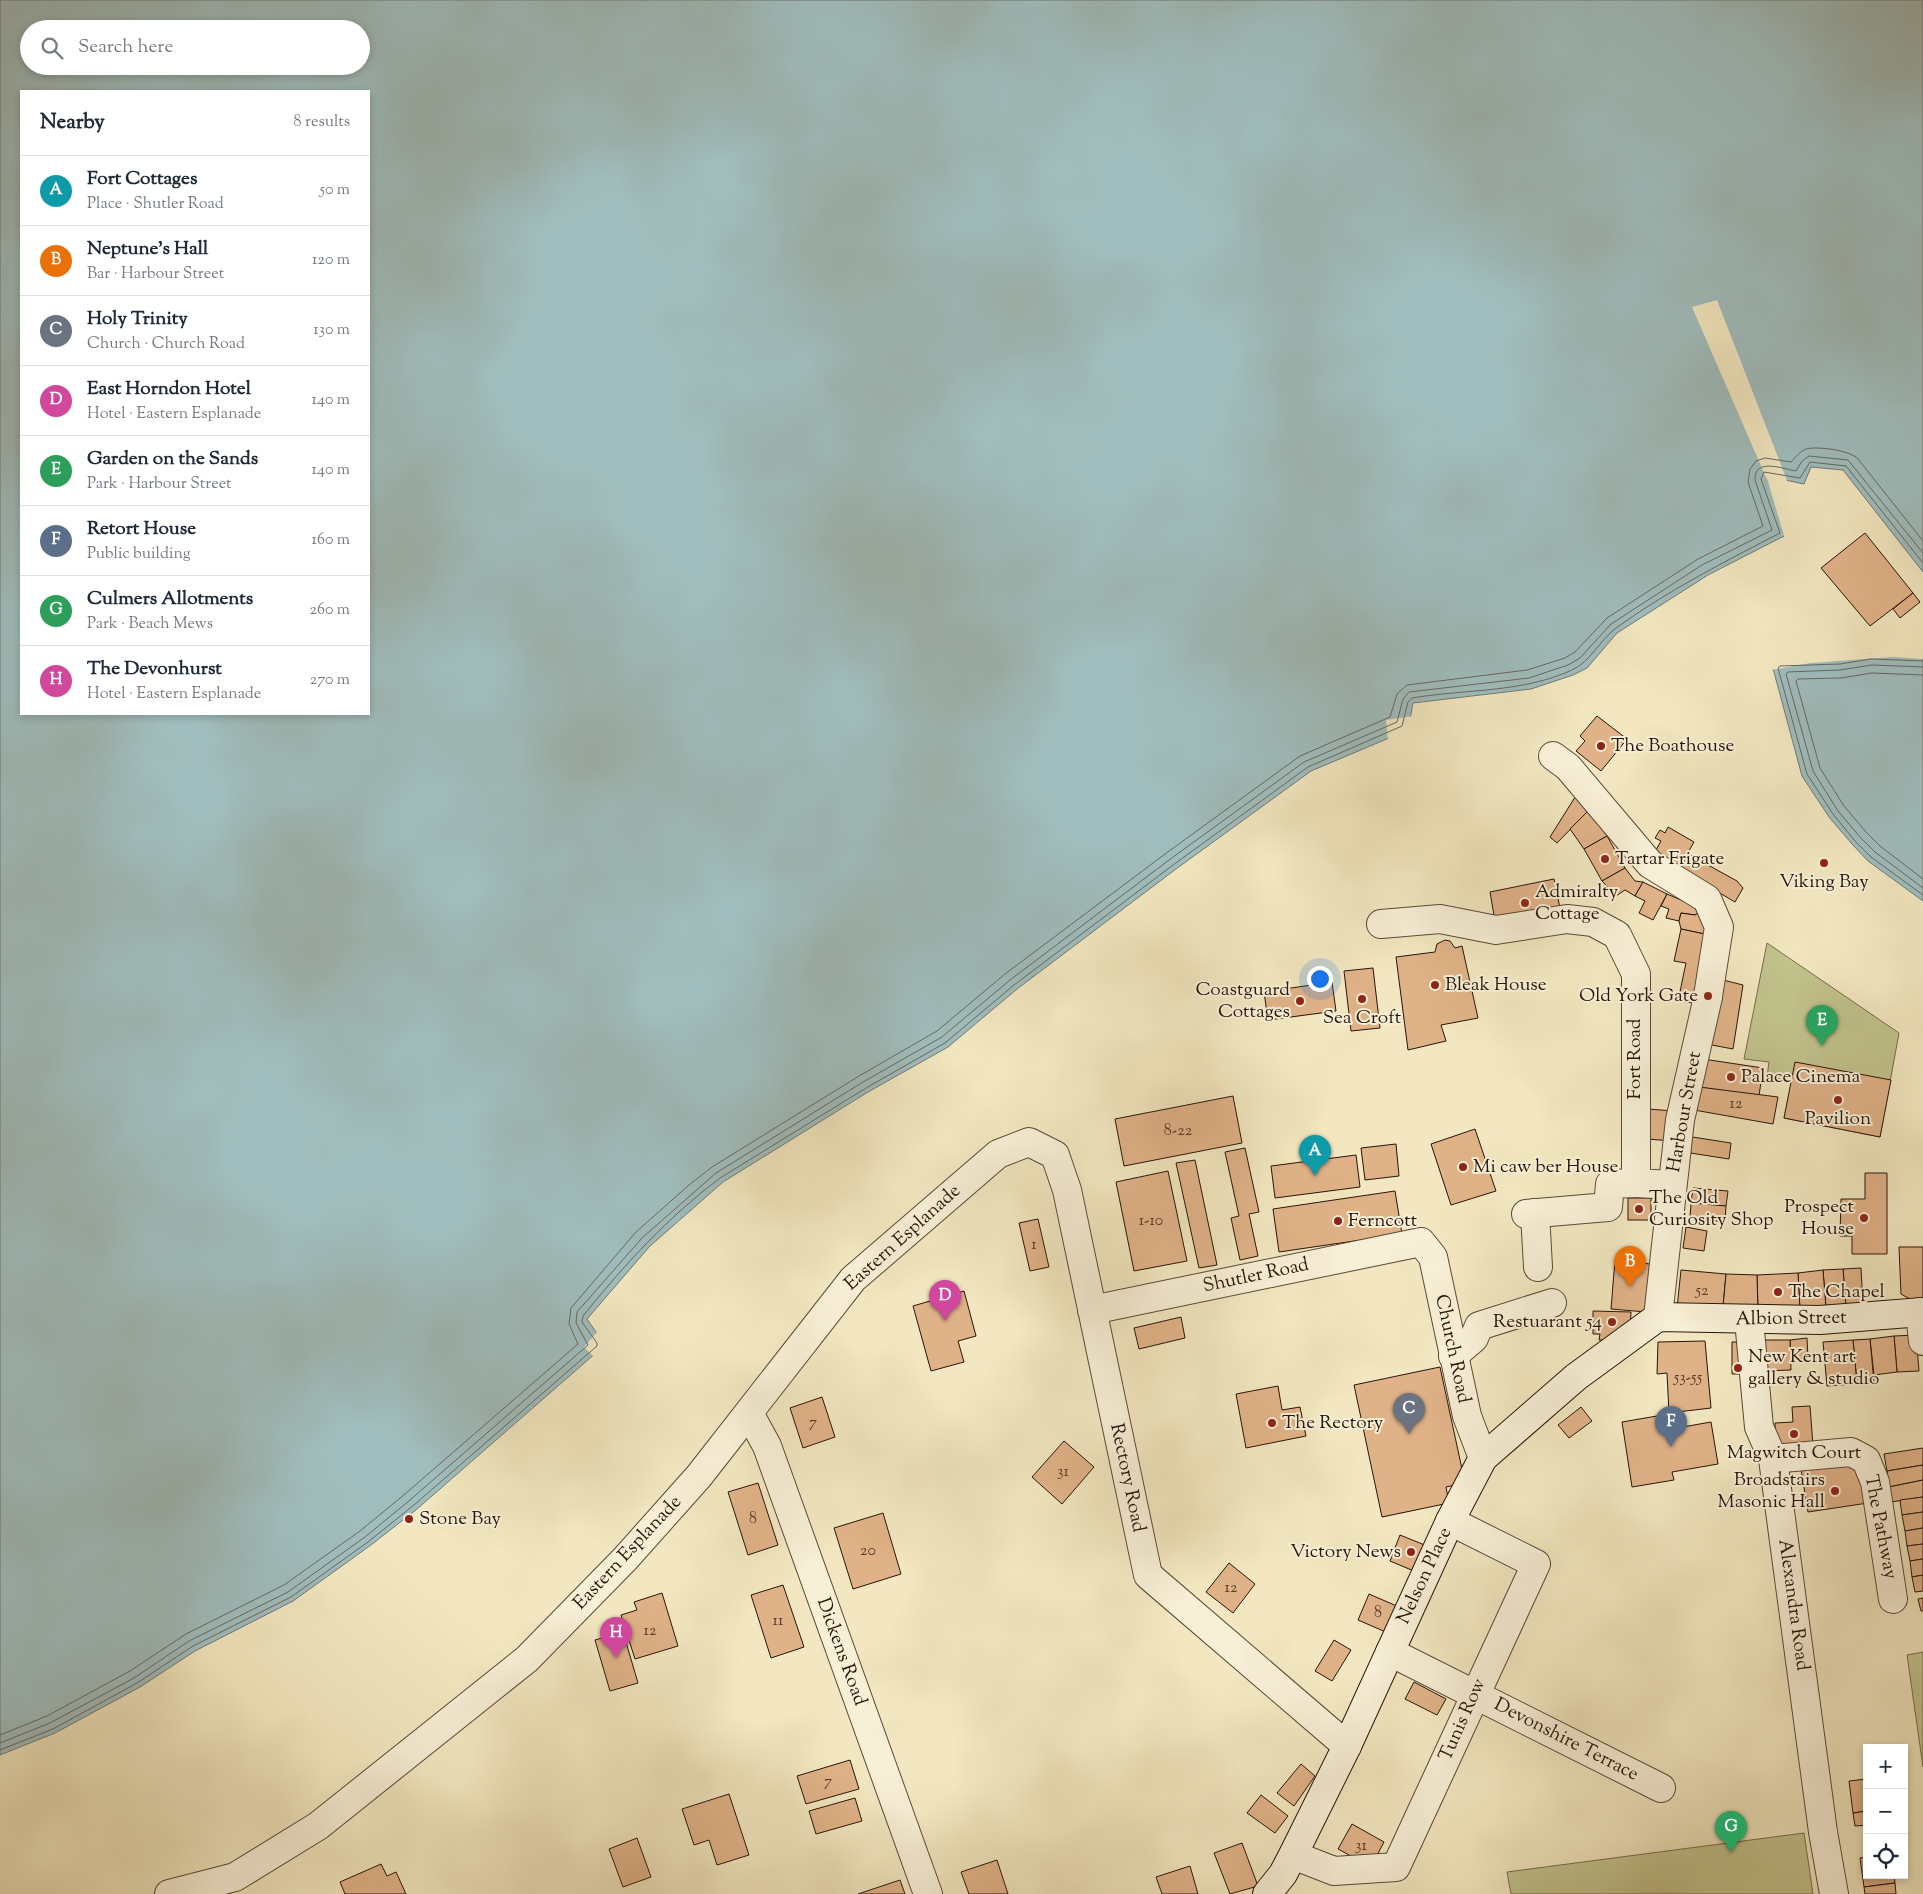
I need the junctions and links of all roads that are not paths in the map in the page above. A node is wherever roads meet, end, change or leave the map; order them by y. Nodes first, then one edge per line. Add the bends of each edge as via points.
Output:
1 (1553, 756) dead end
2 (1381, 924) dead end
3 (1029, 1142) joint
4 (1636, 1183) junction
5 (1672, 1185) junction
6 (1421, 1242) joint
7 (1538, 1267) dead end
8 (1552, 1303) dead end
9 (1092, 1310) junction
10 (1921, 1312) edge
11 (1658, 1317) junction
12 (1749, 1320) junction
13 (1923, 1341) edge
14 (1453, 1356) junction
15 (749, 1412) junction
16 (1483, 1458) junction
17 (1773, 1459) junction
18 (1450, 1521) junction
19 (1893, 1599) dead end
20 (1390, 1652) junction
21 (1475, 1693) junction
22 (1347, 1746) junction
23 (1662, 1788) dead end
24 (1293, 1855) junction
25 (168, 1894) edge
26 (928, 1894) edge
27 (1267, 1894) edge
28 (1834, 1894) edge

1 - 5 street, Harbour Street via 1568,767 1650,864 1707,899 1719,926 1708,996 1680,1120
2 - 4 street, Fort Road via 1440,919 1496,930 1567,919 1593,922 1617,935 1636,974
3 - 9 street, Rectory Road via 1056,1155 1067,1190
3 - 15 street, Eastern Esplanade via 998,1154 853,1279
4 - 5 street
4 - 7 street via 1610,1184 1608,1207 1530,1214
5 - 11 street, Harbour Street
6 - 9 street, Shutler Road
6 - 14 street, Church Road via 1432,1257
8 - 14 street via 1479,1326 1474,1338
9 - 22 street, Rectory Road via 1148,1575
10 - 12 street, Albion Street via 1820,1320
10 - 13 street
11 - 12 street, Albion Street
11 - 16 street, Nelson Place via 1576,1377
12 - 17 street, Alexandra Road via 1759,1427
14 - 16 street, Church Road via 1467,1416
15 - 25 street, Eastern Esplanade via 699,1476 625,1559 520,1665 318,1826 235,1878
15 - 26 street, Dickens Road via 768,1446
16 - 18 street, Nelson Place
17 - 19 street, The Pathway via 1851,1452 1866,1460 1875,1482
17 - 28 street, Alexandra Road
18 - 20 street, Nelson Place
18 - 21 street, Tunis Row via 1536,1564
20 - 21 street, Devonshire Terrace
20 - 22 street, Nelson Place
21 - 23 street, Devonshire Terrace
21 - 24 street, Tunis Row via 1396,1866 1334,1871
22 - 24 street, Nelson Place
24 - 27 street, Nelson Place

